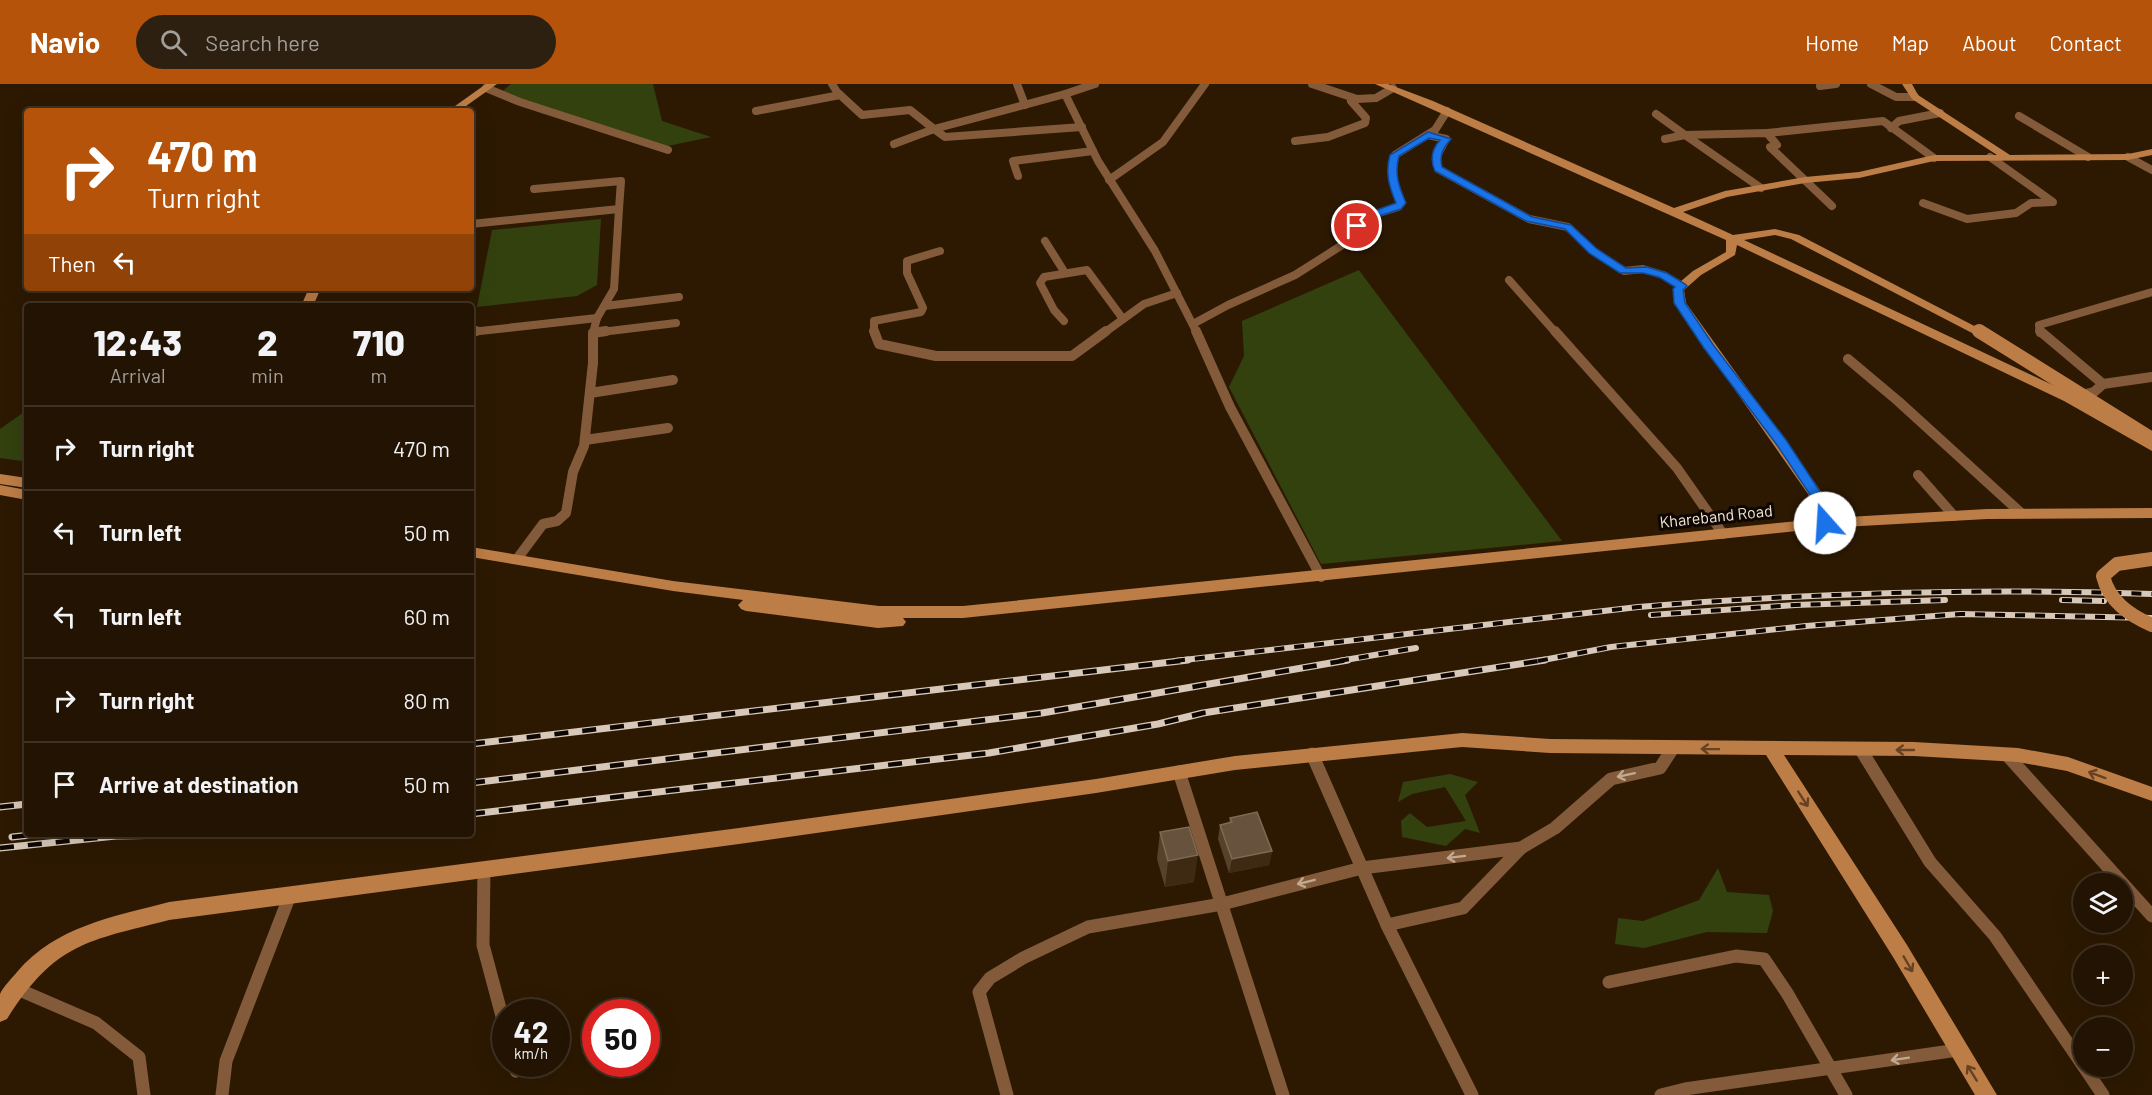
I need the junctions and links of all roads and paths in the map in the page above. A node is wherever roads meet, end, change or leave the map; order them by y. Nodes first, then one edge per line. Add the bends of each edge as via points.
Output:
1 (832, 84) edge
2 (1017, 84) edge
3 (1095, 84) edge
4 (1205, 84) edge
5 (1312, 84) edge
6 (1380, 84) edge
7 (1836, 84) edge
8 (1871, 84) edge
9 (1906, 84) edge
10 (489, 86) edge
11 (1392, 86) edge
12 (1820, 86) dead end
13 (1065, 94) junction
14 (840, 95) junction
15 (1915, 97) junction
16 (1358, 99) junction
17 (1025, 105) junction
18 (457, 108) edge
19 (756, 111) dead end
20 (1447, 111) junction
21 (1940, 113) junction
22 (1656, 114) dead end
23 (2019, 116) dead end
24 (1082, 127) junction
25 (1891, 128) junction
26 (934, 129) junction
27 (1502, 133) junction
28 (1767, 133) junction
29 (1428, 135) junction
30 (1685, 135) junction
31 (1665, 139) dead end
32 (1295, 141) dead end
33 (894, 144) dead end
34 (668, 150) dead end
35 (1093, 150) junction
36 (2152, 152) edge
37 (1990, 157) junction
38 (2007, 157) junction
39 (2088, 157) junction
40 (2128, 157) junction
41 (1934, 158) junction
42 (2152, 170) edge
43 (1018, 176) dead end
44 (1109, 180) junction
45 (1805, 180) junction
46 (1761, 188) junction
47 (534, 189) dead end
48 (1923, 203) dead end
49 (1832, 206) dead end
50 (619, 208) junction
51 (1674, 212) junction
52 (474, 224) edge
53 (1732, 238) junction
54 (1045, 241) dead end
55 (940, 250) dead end
56 (1065, 273) junction
57 (1509, 280) dead end
58 (1682, 286) junction
59 (2152, 292) edge
60 (1177, 293) junction
61 (679, 297) dead end
62 (605, 306) junction
63 (597, 318) junction
64 (1123, 319) junction
65 (1064, 321) dead end
66 (676, 323) dead end
67 (1193, 324) junction
68 (474, 332) edge
69 (593, 333) junction
70 (1848, 359) dead end
71 (2152, 377) edge
72 (673, 380) dead end
73 (2103, 384) junction
74 (590, 393) junction
75 (2069, 398) junction
76 (668, 428) dead end
77 (585, 440) junction
78 (2152, 440) edge
79 (2152, 447) edge
80 (1918, 475) dead end
81 (0, 479) edge
82 (24, 483) edge
83 (0, 490) edge
84 (24, 494) edge
85 (2021, 513) junction
86 (2152, 513) edge
87 (1954, 516) junction
88 (1825, 523) junction
89 (1723, 534) junction
90 (474, 552) edge
91 (2152, 558) edge
92 (517, 559) junction
93 (474, 562) edge
94 (1321, 577) junction
95 (2152, 626) edge
96 (1673, 748) junction
97 (1772, 750) junction
98 (1861, 750) junction
99 (1312, 754) junction
100 (2007, 755) junction
101 (1179, 772) junction
102 (2152, 794) edge
103 (1521, 848) junction
104 (1362, 868) junction
105 (484, 869) junction
106 (290, 895) junction
107 (1222, 904) junction
108 (2152, 916) edge
109 (1388, 925) junction
110 (1608, 982) dead end
111 (15, 988) junction
112 (497, 999) edge
113 (0, 1012) edge
114 (1958, 1050) junction
115 (1831, 1069) junction
116 (144, 1095) edge
117 (222, 1095) edge
118 (1007, 1095) edge
119 (1284, 1095) edge
120 (1472, 1095) edge
121 (1661, 1095) edge
122 (1846, 1095) edge
123 (1987, 1095) edge
124 (2103, 1095) edge

1 - 14 street
2 - 17 street
3 - 13 street
4 - 44 street via 1163,142
5 - 16 street
6 - 11 main road
7 - 12 street
8 - 15 street via 1896,97
9 - 15 main road
10 - 18 main road
10 - 34 street via 520,102
11 - 16 street via 1376,98
11 - 20 main road
11 - 27 main road
13 - 17 street
13 - 24 street
14 - 19 street
14 - 26 street via 862,115 910,110
15 - 21 main road
16 - 32 street via 1351,101 1366,118 1365,123 1328,137
17 - 26 street
20 - 27 main road
20 - 29 street
21 - 25 street via 1899,121
21 - 38 main road
22 - 30 street
23 - 39 street
24 - 26 street via 945,137
24 - 35 street
25 - 28 street via 1883,121
25 - 41 street
26 - 33 street
27 - 51 main road
28 - 30 street
28 - 45 street via 1777,145 1770,147
29 - 58 street via 1446,139 1435,159 1438,169 1529,219 1568,227 1593,251 1624,271 1643,269
29 - 67 street via 1395,155 1392,182 1401,198 1398,207 1370,216 1357,226 1347,242 1295,275
30 - 31 street
30 - 46 street
35 - 43 street via 1013,161
35 - 44 street
36 - 40 main road
37 - 38 main road
37 - 41 main road
37 - 48 street via 2053,202 2031,203 2016,213 1967,219
38 - 39 main road
39 - 40 main road
40 - 42 street
41 - 45 main road via 1859,175
44 - 60 street
45 - 46 main road
45 - 49 street
46 - 51 main road via 1725,194
47 - 50 street via 621,181
50 - 52 street
50 - 62 street via 614,289
51 - 53 main road
53 - 58 main road via 1731,253
53 - 75 main road
53 - 78 main road, bridge via 1775,232 1795,237 1978,331
54 - 56 street
55 - 64 street via 907,261 907,273 921,312 874,321 879,344 936,356 1072,356
56 - 64 street via 1087,270
56 - 65 street via 1044,277 1040,283
57 - 89 street via 1677,468
58 - 88 main road via 1678,289 1680,303 1815,493
59 - 73 street via 2039,325 2040,334
60 - 64 street via 1144,304
60 - 67 street
61 - 62 street
62 - 63 street
63 - 68 street
63 - 69 street
66 - 69 street
67 - 94 street via 1230,407
69 - 74 street
70 - 85 street
71 - 73 street
72 - 74 street
73 - 75 street via 2094,392
74 - 77 street
75 - 79 main road
76 - 77 street
77 - 92 street via 573,472 566,513 557,521 543,524
80 - 87 street
81 - 82 main road
83 - 84 main road
85 - 86 main road, Khareband Road
85 - 87 main road, Khareband Road
87 - 88 main road, Khareband Road
88 - 89 main road, Khareband Road
89 - 94 main road, Khareband Road
90 - 92 main road
91 - 95 main road, bridge via 2116,564 2103,576 2118,604
92 - 94 main road via 674,586 879,612 963,612 1216,584
93 - 94 main road via 878,622 963,621
97 -> 96 main road
96 - 99 main road via 1462,740
96 -> 103 street via 1657,770 1611,779 1555,828
97 - 98 main road
97 -> 114 main road
100 -> 98 main road
98 - 124 street via 1930,862 1995,936
99 - 101 main road
99 - 104 street
102 -> 100 main road via 2068,764
100 - 108 street
101 - 105 main road
101 - 107 street
103 -> 104 street
103 - 109 street via 1463,908
104 -> 107 street
104 - 109 street
105 - 106 main road
105 - 112 street via 483,945
106 - 111 main road via 169,911 84,935 51,951
106 - 117 street via 226,1061
107 - 118 street via 1088,927 990,978 979,992
107 - 119 street
109 - 120 street
110 - 115 street via 1736,956 1764,959
111 - 113 main road
111 - 116 street via 96,1023 139,1057
114 -> 115 street
123 -> 114 main road
115 - 121 street
115 - 122 street

